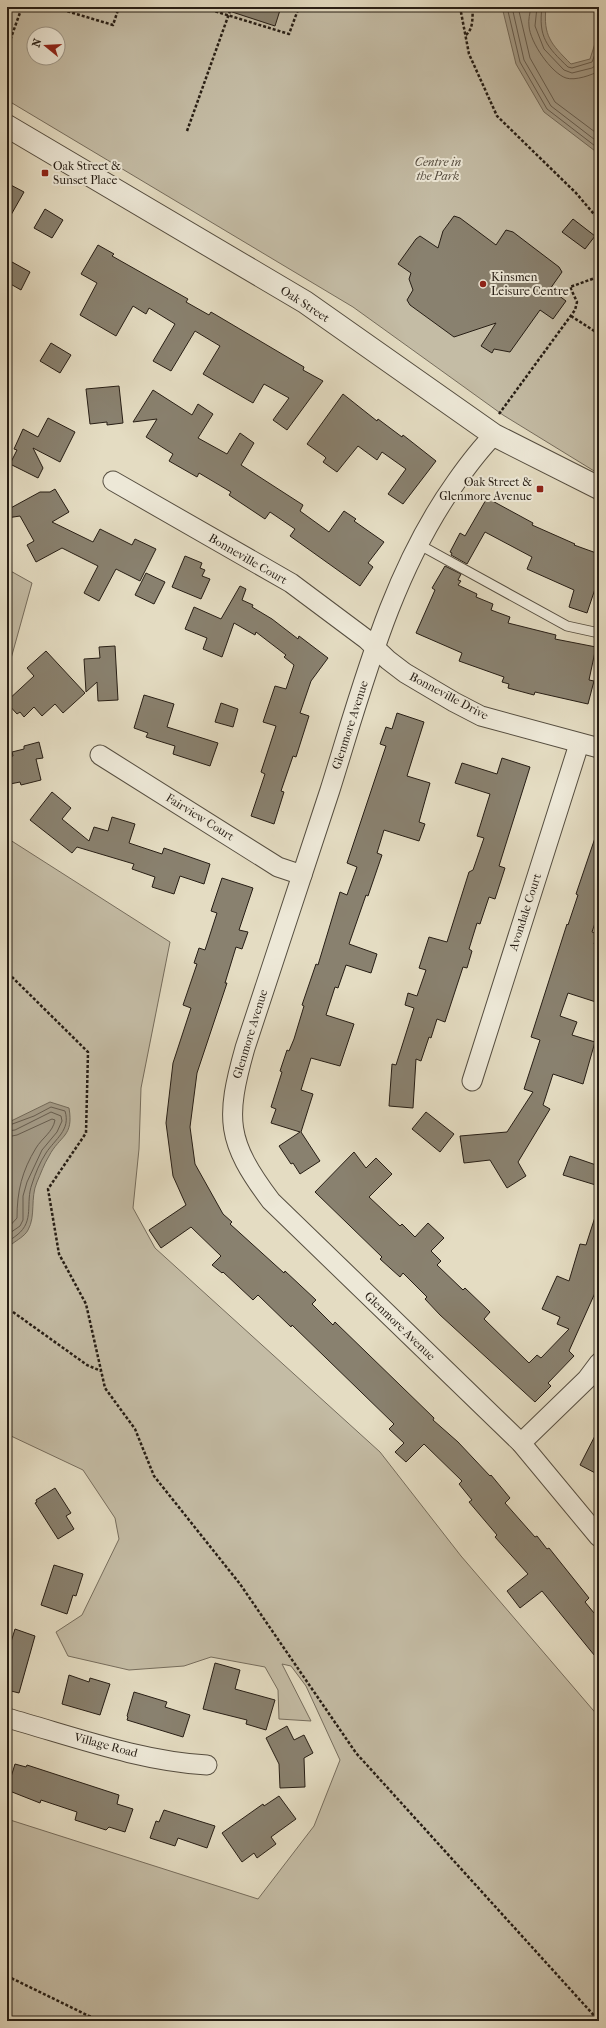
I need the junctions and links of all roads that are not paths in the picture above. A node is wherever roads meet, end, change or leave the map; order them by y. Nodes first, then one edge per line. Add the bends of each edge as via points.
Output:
1 (7, 126) edge
2 (494, 435) junction
3 (113, 480) dead end
4 (599, 488) edge
5 (418, 544) junction
6 (599, 634) edge
7 (375, 649) junction
8 (579, 744) junction
9 (599, 748) edge
10 (100, 755) dead end
11 (302, 875) junction
12 (472, 1081) dead end
13 (599, 1363) edge
14 (521, 1443) junction
15 (599, 1538) edge
16 (7, 1718) edge
17 (207, 1765) dead end

1 - 2 street, Oak Street via 306,302
2 - 4 street, Oak Street
2 - 5 street, Glenmore Avenue via 479,450 441,504
3 - 7 street, Bonneville Court via 291,583 366,639
5 - 6 lane via 567,626
5 - 7 street, Glenmore Avenue via 393,599
7 - 8 street, Bonneville Drive via 405,673 481,716
7 - 11 street, Glenmore Avenue
8 - 9 street, Bonneville Drive
8 - 12 street, Avondale Court
10 - 11 street, Fairview Court via 278,867
11 - 14 street, Glenmore Avenue via 244,1048 234,1086 231,1121 238,1149 251,1174 271,1201
13 - 14 street via 587,1379
14 - 15 street, Glenmore Avenue
16 - 17 street, Village Road via 149,1757

